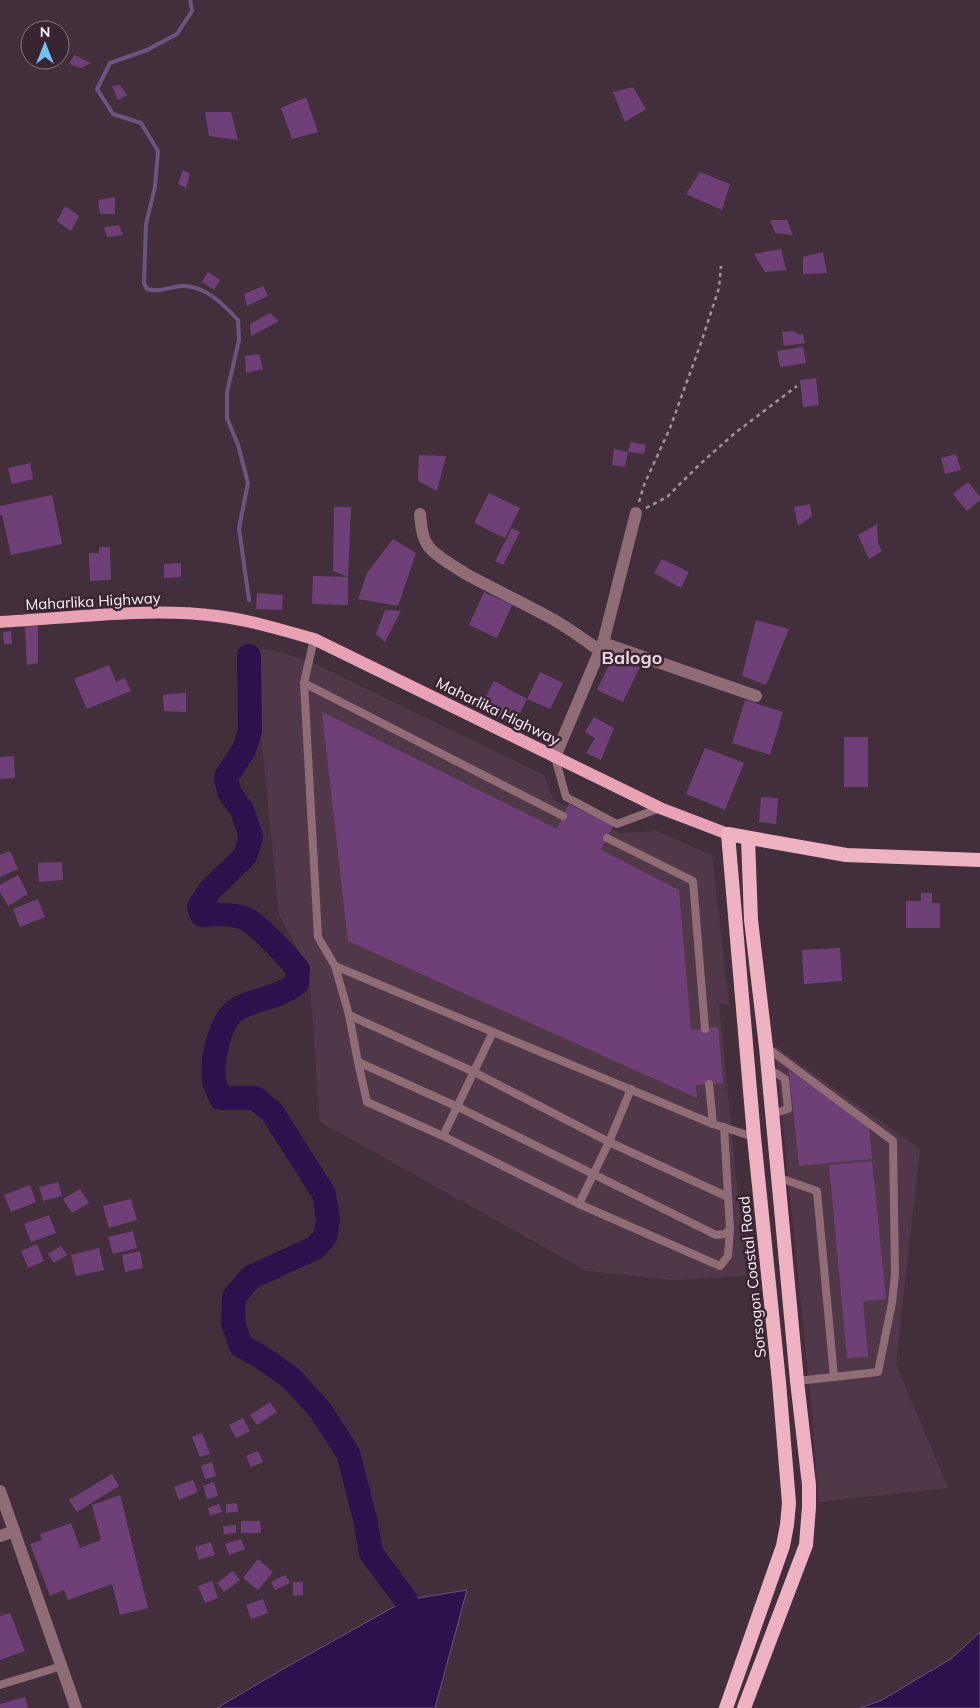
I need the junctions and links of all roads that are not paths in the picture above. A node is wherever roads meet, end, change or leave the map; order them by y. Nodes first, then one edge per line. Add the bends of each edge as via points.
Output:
1 (636, 513) road end
2 (420, 514) dead end
3 (0, 622) edge
4 (314, 639) junction
5 (602, 648) junction
6 (304, 683) junction
7 (756, 696) dead end
8 (555, 757) junction
9 (660, 808) junction
10 (564, 816) dead end
11 (728, 834) junction
12 (607, 838) dead end
13 (748, 838) junction
14 (980, 860) edge
15 (335, 966) junction
16 (349, 1015) junction
17 (705, 1029) dead end
18 (494, 1032) junction
19 (766, 1047) junction
20 (358, 1062) junction
21 (474, 1072) junction
22 (709, 1084) dead end
23 (631, 1089) junction
24 (458, 1107) junction
25 (713, 1124) junction
26 (724, 1127) junction
27 (443, 1136) junction
28 (754, 1137) junction
29 (610, 1142) junction
30 (593, 1173) junction
31 (777, 1176) junction
32 (728, 1197) junction
33 (578, 1204) junction
34 (730, 1229) junction
35 (834, 1377) junction
36 (796, 1381) junction
37 (0, 1493) edge
38 (14, 1531) junction
39 (0, 1536) edge
40 (776, 1564) junction
41 (799, 1567) junction
42 (62, 1666) junction
43 (0, 1685) edge
44 (76, 1708) edge
45 (726, 1708) edge
46 (744, 1708) edge

1 - 5 street
2 - 5 street via 428,546 452,566
3 - 4 main road, Maharlika Highway via 153,613 217,616
4 - 6 lane
4 - 8 main road, Maharlika Highway
5 - 7 street
5 - 8 street
6 - 10 lane
6 - 15 lane via 318,937
8 - 9 main road, Maharlika Highway
8 - 9 lane via 566,797 617,824
9 - 11 main road, Maharlika Highway
11 - 13 highway, Maharlika Highway
11 - 28 highway, Sorsogon Coastal Road
12 - 17 lane via 692,881
13 - 14 highway, Maharlika Highway via 846,855
13 - 19 highway via 751,920
15 - 16 lane
15 - 18 lane
16 - 20 lane
16 - 21 lane
18 - 21 lane
18 - 23 lane
19 - 31 highway
19 - 35 lane via 893,1141 895,1274 878,1372
20 - 24 lane
20 - 27 lane via 367,1102
21 - 24 lane
21 - 29 lane
22 - 25 lane
23 - 25 lane
23 - 29 lane
24 - 27 lane
24 - 30 lane
25 - 26 lane
26 - 28 lane
26 - 32 lane
27 - 33 lane
28 - 40 highway, Sorsogon Coastal Road via 789,1503 784,1539
29 - 30 lane
29 - 32 lane
30 - 33 lane
30 - 34 lane via 716,1235 725,1234
31 - 35 lane via 817,1190
31 - 36 highway
32 - 34 lane
33 - 34 lane via 720,1266 728,1256
35 - 36 lane
36 - 41 highway via 809,1485 806,1545
37 - 38 street
38 - 39 street
38 - 42 street
40 - 41 highway
40 - 45 highway, Sorsogon Coastal Road
41 - 46 highway
42 - 43 lane
42 - 44 street

